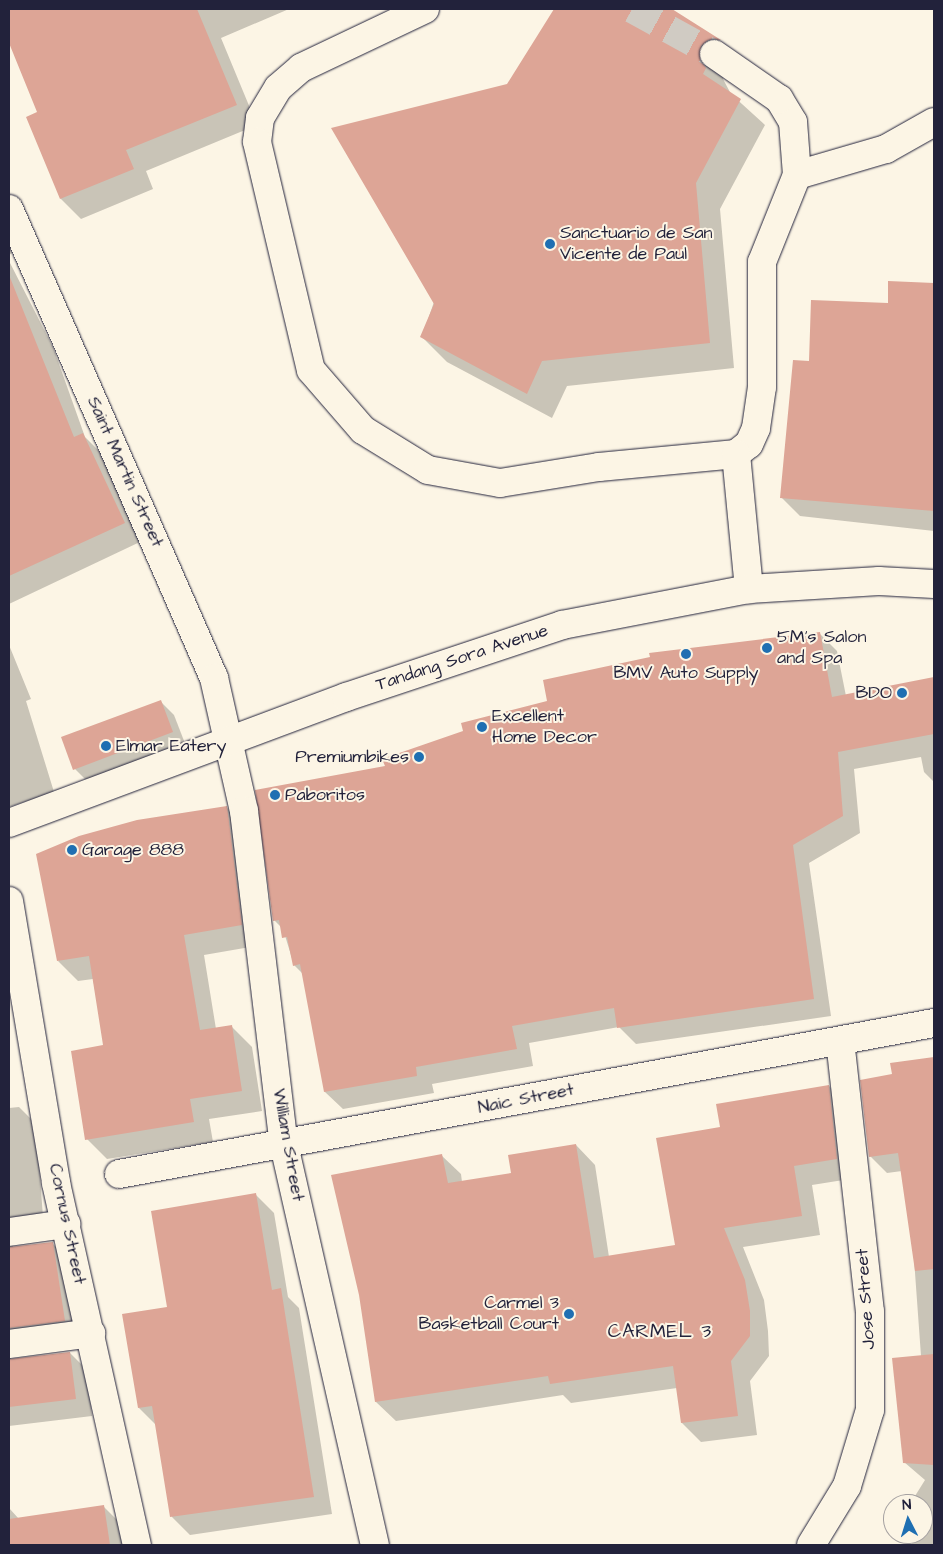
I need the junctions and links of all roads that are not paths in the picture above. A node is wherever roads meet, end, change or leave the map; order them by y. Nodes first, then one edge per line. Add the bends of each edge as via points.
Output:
1 (425, 9) edge
2 (714, 54) tunnel mouth
3 (934, 122) edge
4 (796, 175) junction
5 (9, 209) edge
6 (736, 454) junction
7 (934, 584) edge
8 (750, 589) junction
9 (230, 740) junction
10 (9, 823) edge
11 (9, 901) edge
12 (934, 1023) edge
13 (840, 1041) junction
14 (284, 1144) junction
15 (119, 1174) dead end
16 (66, 1224) junction
17 (9, 1232) edge
18 (91, 1333) junction
19 (9, 1344) edge
20 (137, 1545) edge
21 (375, 1545) edge
22 (811, 1545) edge

1 - 6 street via 302,68 278,88 260,118 257,142 311,370 363,430 428,470 500,483 599,467
2 - 4 street via 779,99 793,122
3 - 4 street via 886,149
4 - 6 street via 762,262 762,387 756,428
5 - 9 street, Saint Martin Street via 197,634
6 - 8 street
7 - 8 street, Tandang Sora Avenue via 879,581
8 - 9 street, Tandang Sora Avenue via 562,625 469,653
9 - 10 street, Tandang Sora Avenue
9 - 14 street, William Street via 244,811
11 - 16 street, Cornus Street
12 - 13 street, Naic Street
13 - 14 street, Naic Street
13 - 22 street, Jose Street via 870,1312 870,1410 847,1486
14 - 15 street, Naic Street
14 - 21 street, William Street
16 - 17 street
16 - 18 street, Cornus Street
18 - 19 street
18 - 20 street, Cornus Street

